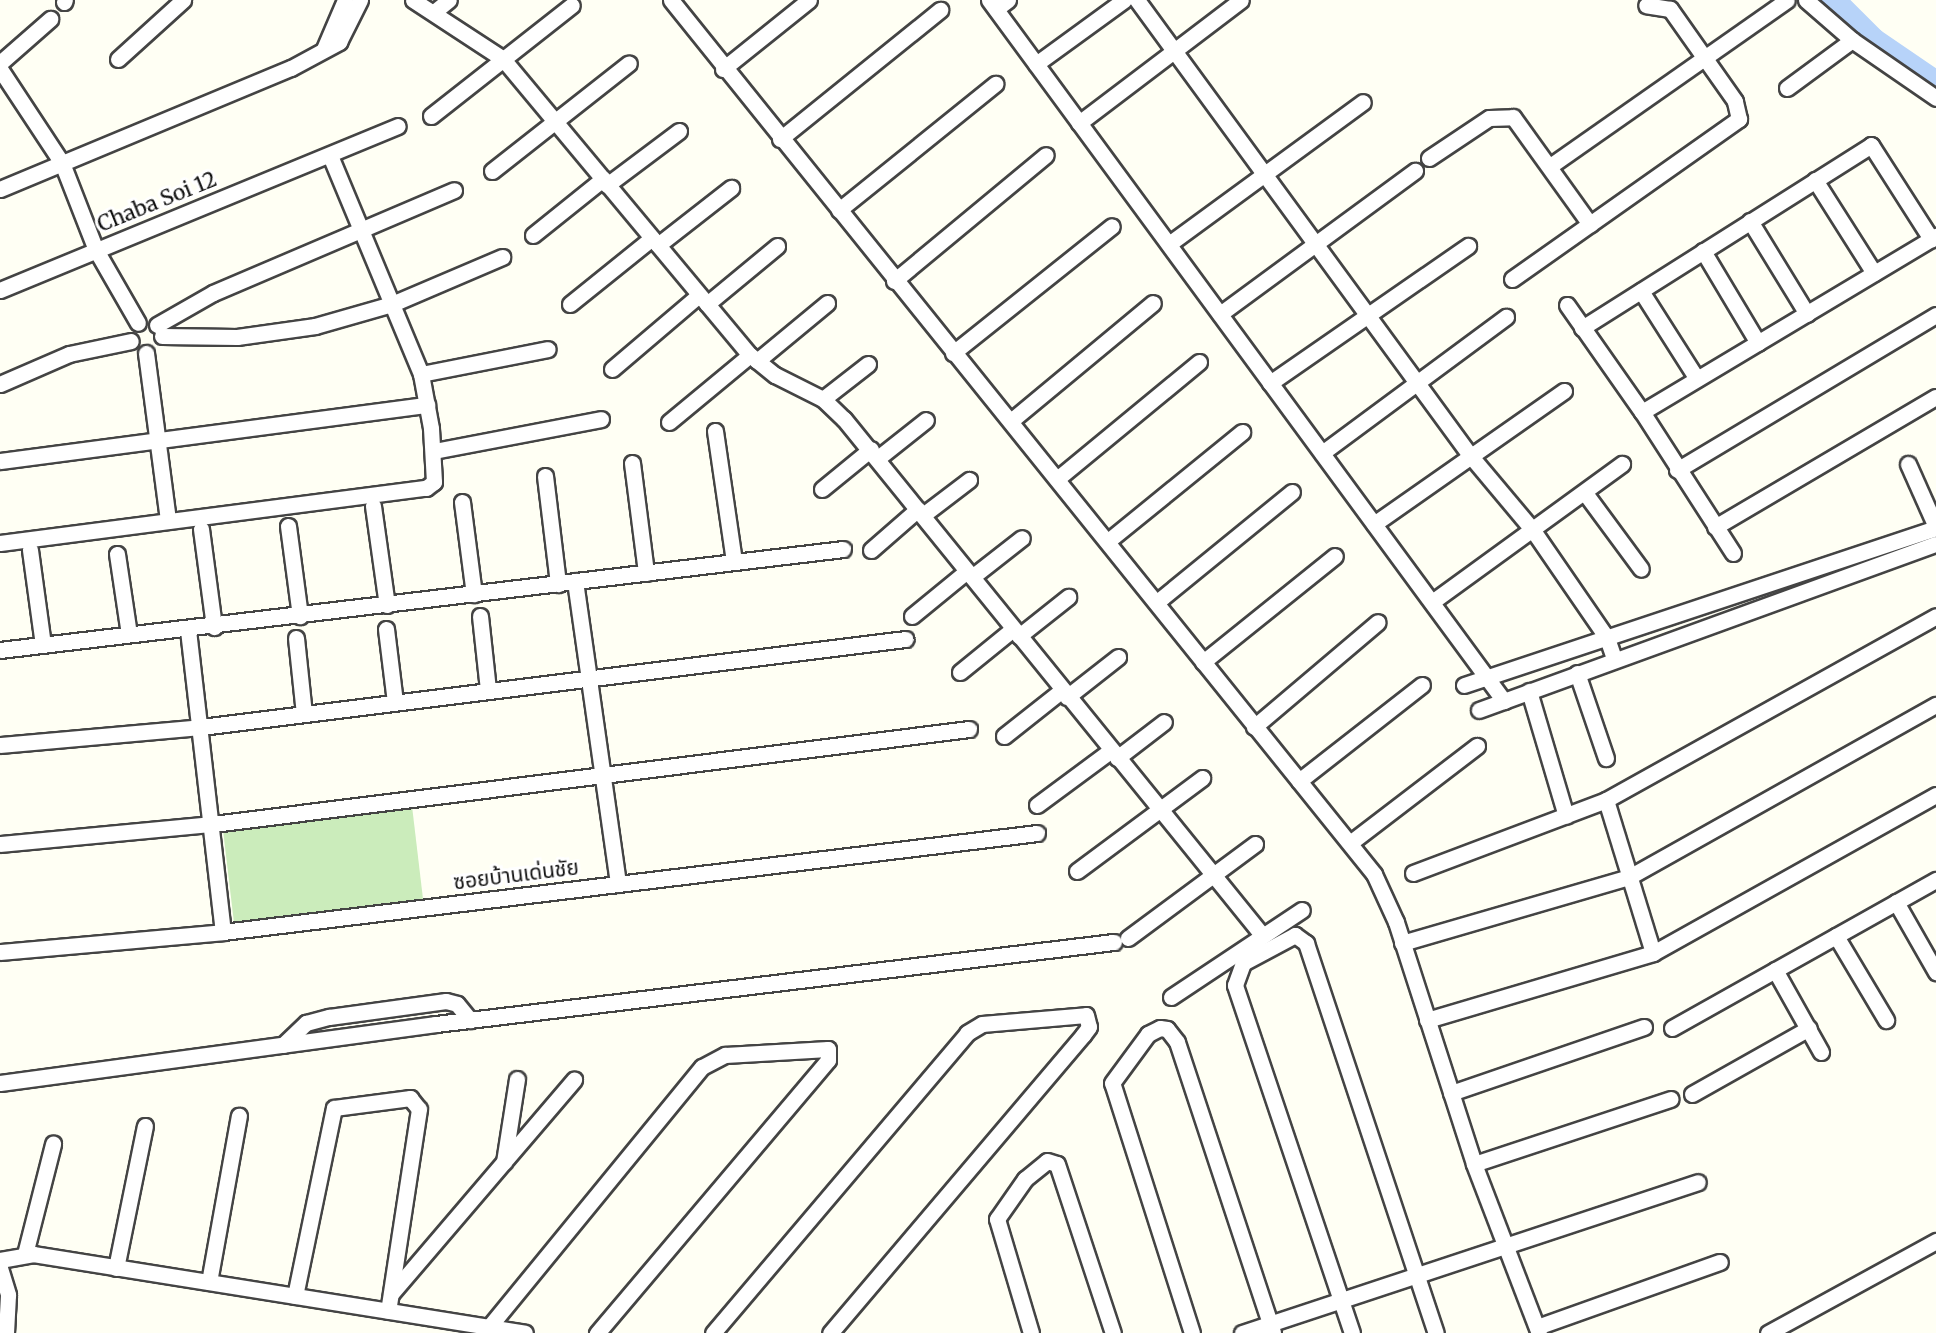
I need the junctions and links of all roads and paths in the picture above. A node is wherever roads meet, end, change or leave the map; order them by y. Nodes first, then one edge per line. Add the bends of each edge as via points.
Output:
1 (183, 0) edge
2 (345, 0) edge
3 (360, 0) edge
4 (413, 0) edge
5 (449, 0) edge
6 (671, 0) edge
7 (809, 0) edge
8 (1124, 0) edge
9 (1137, 0) edge
10 (1241, 0) edge
11 (1786, 0) edge
12 (1806, 0) edge
13 (998, 3) edge
14 (572, 5) dead end
15 (1647, 5) dead end
16 (940, 10) dead end
17 (434, 12) junction
18 (50, 19) dead end
19 (1852, 40) junction
20 (324, 49) junction
21 (1174, 50) junction
22 (118, 59) dead end
23 (503, 59) junction
24 (1707, 59) junction
25 (0, 63) edge
26 (630, 63) dead end
27 (1036, 64) junction
28 (0, 69) edge
29 (723, 69) junction
30 (995, 84) dead end
31 (1787, 88) dead end
32 (1936, 98) edge
33 (1363, 102) dead end
34 (431, 116) dead end
35 (556, 120) junction
36 (1079, 123) junction
37 (398, 126) dead end
38 (679, 131) dead end
39 (780, 139) junction
40 (330, 155) junction
41 (1046, 155) dead end
42 (1429, 158) dead end
43 (62, 164) junction
44 (1551, 166) junction
45 (492, 171) dead end
46 (1415, 171) dead end
47 (1264, 173) junction
48 (1815, 180) junction
49 (605, 182) junction
50 (731, 188) dead end
51 (0, 189) edge
52 (454, 190) dead end
53 (839, 210) junction
54 (1750, 221) junction
55 (1590, 224) junction
56 (1112, 226) dead end
57 (363, 230) junction
58 (533, 235) dead end
59 (1933, 238) edge
60 (655, 242) junction
61 (1169, 244) junction
62 (1317, 244) junction
63 (777, 246) dead end
64 (1468, 246) dead end
65 (96, 249) junction
66 (1703, 251) junction
67 (502, 257) dead end
68 (1874, 273) junction
69 (1512, 279) dead end
70 (894, 281) junction
71 (0, 290) edge
72 (1641, 291) junction
73 (703, 299) junction
74 (827, 303) dead end
75 (1154, 303) dead end
76 (392, 304) junction
77 (570, 304) dead end
78 (1566, 305) dead end
79 (1368, 313) junction
80 (1220, 314) junction
81 (1807, 314) junction
82 (1936, 315) edge
83 (1506, 317) dead end
84 (138, 323) junction
85 (1582, 328) junction
86 (159, 331) junction
87 (130, 341) junction
88 (1758, 343) junction
89 (548, 349) dead end
90 (146, 353) junction
91 (953, 353) junction
92 (754, 358) junction
93 (1199, 362) dead end
94 (868, 364) dead end
95 (612, 369) dead end
96 (421, 374) junction
97 (1697, 379) junction
98 (1270, 382) junction
99 (1417, 382) junction
100 (0, 384) edge
101 (1564, 391) dead end
102 (1936, 397) edge
103 (823, 399) junction
104 (427, 405) junction
105 (1642, 412) junction
106 (601, 419) dead end
107 (926, 420) dead end
108 (1012, 420) junction
109 (669, 422) dead end
110 (715, 431) dead end
111 (1242, 432) dead end
112 (158, 440) junction
113 (434, 451) junction
114 (874, 453) junction
115 (1322, 453) junction
116 (1468, 454) junction
117 (0, 461) edge
118 (632, 463) dead end
119 (1622, 464) dead end
120 (1908, 464) dead end
121 (1677, 470) junction
122 (545, 476) dead end
123 (1057, 479) junction
124 (969, 480) dead end
125 (822, 489) dead end
126 (1292, 492) dead end
127 (1586, 493) junction
128 (462, 502) dead end
129 (373, 506) dead end
130 (921, 512) junction
131 (168, 521) junction
132 (1374, 524) junction
133 (288, 526) dead end
134 (1715, 526) junction
135 (1936, 527) edge
136 (201, 529) dead end
137 (1532, 529) junction
138 (1022, 538) dead end
139 (1108, 541) junction
140 (0, 543) edge
141 (1936, 544) edge
142 (843, 549) dead end
143 (30, 550) dead end
144 (871, 550) dead end
145 (1733, 553) dead end
146 (117, 554) dead end
147 (1335, 556) dead end
148 (734, 562) junction
149 (1641, 569) dead end
150 (646, 573) junction
151 (969, 574) junction
152 (575, 581) junction
153 (558, 584) junction
154 (474, 594) junction
155 (1068, 597) dead end
156 (1157, 602) junction
157 (1432, 602) junction
158 (387, 605) junction
159 (300, 616) junction
160 (480, 616) dead end
161 (912, 616) dead end
162 (1936, 616) edge
163 (1378, 622) dead end
164 (214, 627) junction
165 (386, 629) dead end
166 (188, 630) junction
167 (1016, 633) junction
168 (129, 634) junction
169 (296, 638) dead end
170 (1607, 638) junction
171 (906, 639) dead end
172 (43, 645) junction
173 (0, 651) edge
174 (1118, 657) dead end
175 (1614, 658) junction
176 (1203, 662) junction
177 (960, 672) dead end
178 (1577, 673) junction
179 (589, 677) junction
180 (1488, 679) junction
181 (1422, 685) dead end
182 (1464, 685) dead end
183 (488, 690) junction
184 (1529, 691) junction
185 (1064, 694) junction
186 (1504, 701) junction
187 (395, 702) junction
188 (1936, 705) edge
189 (1479, 710) dead end
190 (304, 714) junction
191 (1164, 722) dead end
192 (201, 727) junction
193 (1254, 727) junction
194 (969, 729) dead end
195 (1004, 736) dead end
196 (0, 745) edge
197 (1477, 746) dead end
198 (1113, 755) junction
199 (1606, 758) dead end
200 (603, 775) junction
201 (1202, 778) dead end
202 (1299, 781) junction
203 (1936, 795) edge
204 (1606, 800) junction
205 (1037, 805) dead end
206 (1160, 810) junction
207 (1566, 816) junction
208 (213, 824) junction
209 (1037, 833) dead end
210 (1255, 843) dead end
211 (1350, 843) junction
212 (0, 844) edge
213 (1077, 872) dead end
214 (1413, 873) dead end
215 (1213, 874) junction
216 (1629, 877) junction
217 (1936, 880) edge
218 (618, 884) junction
219 (1896, 902) junction
220 (1302, 910) dead end
221 (223, 932) junction
222 (1263, 936) junction
223 (1836, 936) junction
224 (1402, 943) junction
225 (0, 952) edge
226 (1653, 953) junction
227 (1775, 970) junction
228 (1936, 972) edge
229 (1171, 997) dead end
230 (470, 1020) junction
231 (1427, 1020) junction
232 (1886, 1020) dead end
233 (1644, 1027) dead end
234 (1672, 1028) dead end
235 (1809, 1028) junction
236 (283, 1045) junction
237 (1821, 1052) dead end
238 (517, 1079) dead end
239 (574, 1080) dead end
240 (0, 1083) edge
241 (1451, 1093) junction
242 (1692, 1094) dead end
243 (1671, 1099) dead end
244 (238, 1116) dead end
245 (145, 1126) dead end
246 (53, 1144) dead end
247 (504, 1162) junction
248 (1474, 1164) junction
249 (1698, 1182) dead end
250 (1936, 1241) edge
251 (1508, 1243) junction
252 (25, 1254) junction
253 (0, 1260) edge
254 (1720, 1262) dead end
255 (116, 1268) junction
256 (0, 1269) edge
257 (1417, 1274) junction
258 (209, 1282) junction
259 (391, 1294) junction
260 (295, 1296) junction
261 (1341, 1300) junction
262 (388, 1311) junction
263 (489, 1327) junction
264 (1271, 1328) edge
265 (1538, 1330) edge
266 (6, 1333) edge
267 (525, 1333) edge
268 (597, 1333) edge
269 (712, 1333) edge
270 (830, 1333) edge
271 (1032, 1333) edge
272 (1113, 1333) edge
273 (1192, 1333) edge
274 (1242, 1333) edge
275 (1352, 1333) edge
276 (1436, 1333) edge
277 (1768, 1333) edge

1 - 22 street
2 - 20 street
3 - 20 street via 347,33
4 - 17 street
5 - 17 street
6 - 29 street
7 - 29 street
8 - 27 street
9 - 21 street
10 - 21 street
11 - 24 street
12 - 19 street
13 - 27 street
14 - 23 street
15 - 24 street via 1670,9
16 - 39 street
17 - 23 street
18 - 25 street
19 - 31 street
19 - 32 street
20 - 43 street via 281,73
21 - 36 street
21 - 47 street
23 - 34 street
23 - 35 street
24 - 44 street
24 - 55 street via 1735,101 1739,119
26 - 35 street
27 - 36 street
28 - 43 street
29 - 39 street
30 - 53 street
33 - 47 street
35 - 45 street
35 - 49 street
36 - 61 street
37 - 40 street, Chaba Soi 12
38 - 49 street
39 - 53 street
40 - 57 street
40 - 65 street, Chaba Soi 12
41 - 70 street
42 - 44 street via 1490,118 1507,114 1526,130
43 - 51 street
43 - 65 street
44 - 55 street
46 - 62 street
47 - 61 street
47 - 62 street
48 - 54 street
48 - 59 street via 1870,145
48 - 68 street
49 - 58 street
49 - 60 street
50 - 60 street
52 - 57 street
53 - 70 street
54 - 66 street
54 - 81 street
55 - 69 street
56 - 91 street
57 - 76 street
57 - 86 street via 213,293
59 - 68 street
60 - 73 street
60 - 77 street
61 - 80 street
62 - 79 street
62 - 80 street
63 - 73 street
64 - 79 street
65 - 71 street, Chaba Soi 12
65 - 84 street
66 - 72 street
66 - 88 street
67 - 76 street
68 - 81 street
70 - 91 street
72 - 85 street
72 - 97 street
73 - 92 street
73 - 95 street
74 - 92 street
75 - 108 street
76 - 86 street via 275,333
76 - 96 street
78 - 85 street
79 - 98 street
79 - 99 street
80 - 98 street
81 - 88 street
82 - 121 street
83 - 99 street
84 - 86 street
84 - 87 street
85 - 105 street
86 - 90 street via 157,348
87 - 90 street
87 - 100 street via 69,354
88 - 97 street
89 - 96 street
90 - 112 street
91 - 108 street
92 - 103 street via 775,375
92 - 109 street
93 - 123 street
94 - 103 street
96 - 104 street
97 - 105 street
98 - 115 street
99 - 115 street
99 - 116 street
101 - 116 street
102 - 134 street
103 - 114 street
104 - 112 street
104 - 113 street
105 - 121 street
106 - 113 street
107 - 114 street
108 - 123 street
110 - 148 street
111 - 139 street
112 - 117 street
112 - 131 street
113 - 131 street via 434,483 426,488
114 - 125 street
114 - 130 street
115 - 132 street
116 - 132 street
116 - 137 street
118 - 150 street
119 - 127 street
120 - 135 street
121 - 134 street
122 - 153 street
123 - 139 street
124 - 130 street
126 - 156 street
127 - 137 street
127 - 149 street
128 - 154 street
129 - 158 street
130 - 144 street
130 - 151 street
131 - 140 street
132 - 157 street
133 - 159 street
134 - 145 street
135 - 170 street
136 - 164 street
137 - 157 street
137 - 170 street
138 - 151 street
139 - 156 street
141 - 175 street
142 - 148 street
143 - 172 street
146 - 168 street
147 - 176 street
148 - 150 street
150 - 152 street
151 - 161 street
151 - 167 street
152 - 153 street
152 - 179 street
153 - 154 street
154 - 158 street
155 - 167 street
156 - 176 street
157 - 180 street
158 - 159 street
159 - 164 street
160 - 183 street
162 - 204 street
163 - 193 street
164 - 166 street
165 - 187 street
166 - 168 street
166 - 192 street
167 - 177 street
167 - 185 street
168 - 172 street
169 - 190 street
170 - 175 street
170 - 180 street
171 - 179 street
172 - 173 street
174 - 185 street
175 - 178 street
176 - 193 street
178 - 184 street
178 - 199 street
179 - 183 street
179 - 200 street
180 - 182 street
180 - 186 street
181 - 202 street
183 - 187 street
184 - 186 street
184 - 207 street
185 - 195 street
185 - 198 street
186 - 189 street
187 - 190 street
188 - 216 street
190 - 192 street
191 - 198 street
192 - 196 street
192 - 208 street
193 - 202 street
194 - 200 street
197 - 211 street
198 - 205 street
198 - 206 street
200 - 208 street
200 - 218 street
201 - 206 street
202 - 211 street
203 - 226 street
204 - 207 street
204 - 216 street
206 - 213 street
206 - 215 street
207 - 214 street
208 - 212 street
208 - 221 street
209 - 218 street, ซอยบ้านเด่นชัย
210 - 215 street
211 - 224 street via 1385,894
215 - 222 street
215 - 230 street via 1121,940
216 - 224 street
216 - 226 street
217 - 219 street
218 - 221 street, ซอยบ้านเด่นชัย
219 - 223 street
219 - 228 street
220 - 222 street
221 - 225 street, ซอยบ้านเด่นชัย
222 - 229 street
223 - 227 street
223 - 232 street
224 - 231 street
226 - 231 street
227 - 234 street
227 - 235 street
230 - 236 street
230 - 236 street via 457,1004 446,1001 306,1023
231 - 241 street
233 - 241 street
235 - 237 street
235 - 242 street
236 - 240 street
238 - 247 street
239 - 247 street
241 - 248 street
243 - 248 street
244 - 258 street
245 - 255 street
246 - 252 street
247 - 259 street
248 - 251 street
249 - 251 street
250 - 277 street
251 - 257 street
251 - 265 street
252 - 253 street
252 - 255 street
254 - 265 street
255 - 258 street
256 - 266 street via 8,1295
257 - 261 street
257 - 261 street via 1306,943 1300,936 1287,936 1243,963 1237,969 1235,985
257 - 276 street
258 - 260 street
259 - 260 street via 419,1109 410,1098 334,1108
259 - 262 street
260 - 262 street
261 - 264 street
261 - 275 street
262 - 263 street
263 - 267 street
263 - 268 street via 702,1067 725,1055 828,1049 828,1060
264 - 273 street via 1177,1042 1167,1029 1160,1028 1148,1034 1112,1083
264 - 274 street
269 - 270 street via 967,1033 982,1024 1086,1015 1089,1028
271 - 272 street via 997,1220 1025,1179 1047,1161 1057,1164

